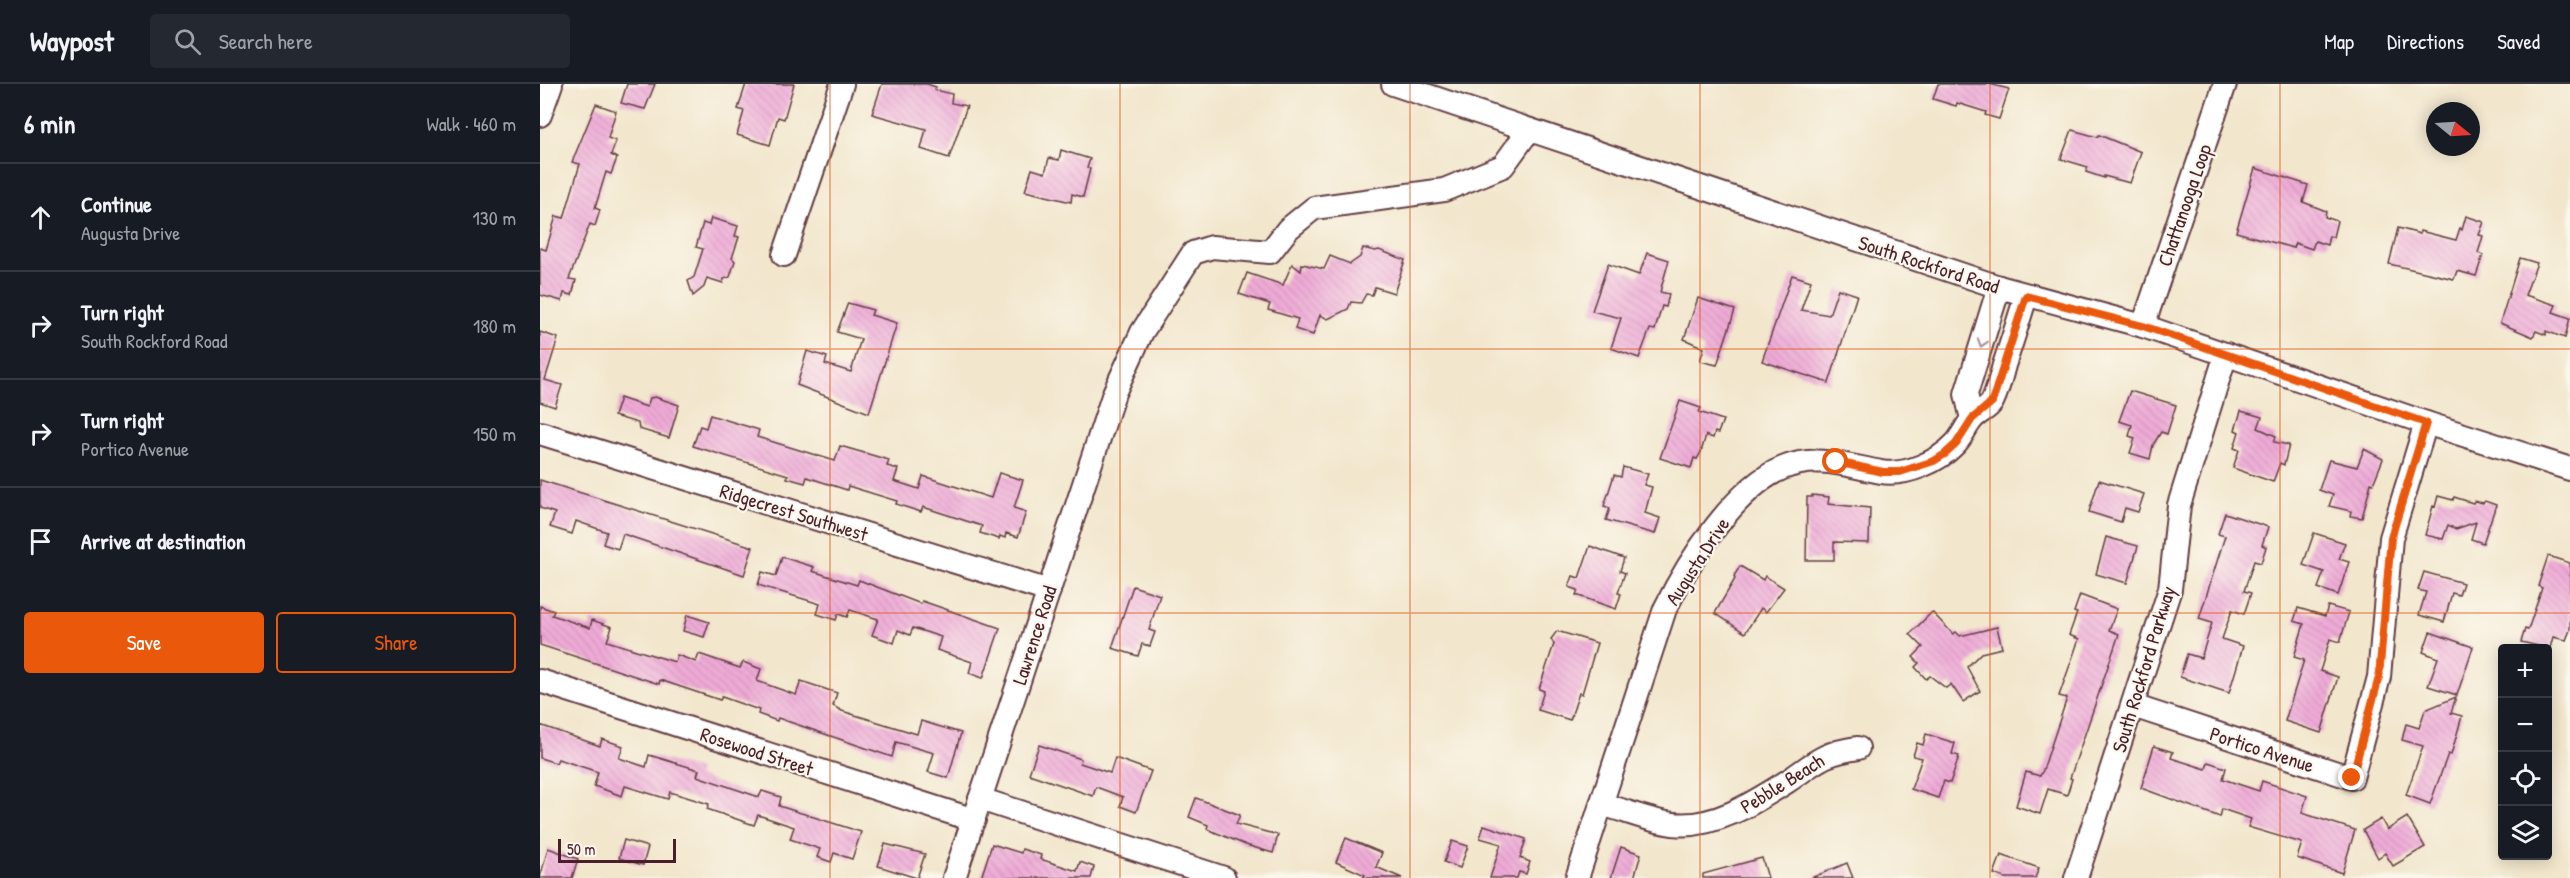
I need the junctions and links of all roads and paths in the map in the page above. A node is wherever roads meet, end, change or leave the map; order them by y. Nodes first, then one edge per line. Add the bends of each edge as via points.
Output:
1 (551, 84) edge
2 (842, 84) edge
3 (1393, 84) edge
4 (2225, 84) edge
5 (540, 115) edge
6 (1529, 130) junction
7 (784, 255) dead end
8 (1999, 287) junction
9 (2026, 296) junction
10 (2143, 326) junction
11 (2226, 354) junction
12 (1972, 419) junction
13 (2426, 423) junction
14 (540, 433) edge
15 (2570, 469) edge
16 (1049, 591) junction
17 (540, 681) edge
18 (2133, 706) junction
19 (1858, 748) dead end
20 (1601, 804) junction
21 (977, 809) junction
22 (954, 878) edge
23 (1224, 878) edge
24 (1577, 878) edge
25 (2076, 878) edge

1 - 5 street
2 - 7 street
3 - 6 street, South Rockford Road
4 - 10 street, Chattanooga Loop
6 - 8 street, South Rockford Road
6 - 16 street, Lawrence Road via 1503,166 1443,190 1314,208 1288,229 1270,252 1212,247 1193,253 1142,332 1114,393
8 - 9 street, South Rockford Road
8 -> 12 street via 1966,394
9 - 10 street, South Rockford Road
9 - 12 street, Augusta Drive via 1992,402
10 - 11 street, South Rockford Road
11 - 13 street, South Rockford Road
11 - 18 street, South Rockford Parkway via 2180,505 2170,589
12 - 20 street, Augusta Drive via 1945,454 1900,472 1819,461 1782,468 1748,491 1703,545 1665,609
13 - 15 street, South Rockford Road
13 - 18 street, Portico Avenue via 2391,538 2379,677 2352,778
14 - 16 street, Ridgecrest Southwest
16 - 21 street, Lawrence Road
17 - 21 street, Rosewood Street
18 - 25 street, South Rockford Parkway
19 - 20 street, Pebble Beach via 1816,759 1734,813 1693,824 1672,824
20 - 24 street, Augusta Drive
21 - 22 street, Lawrence Road
21 - 23 street, Rosewood Street

